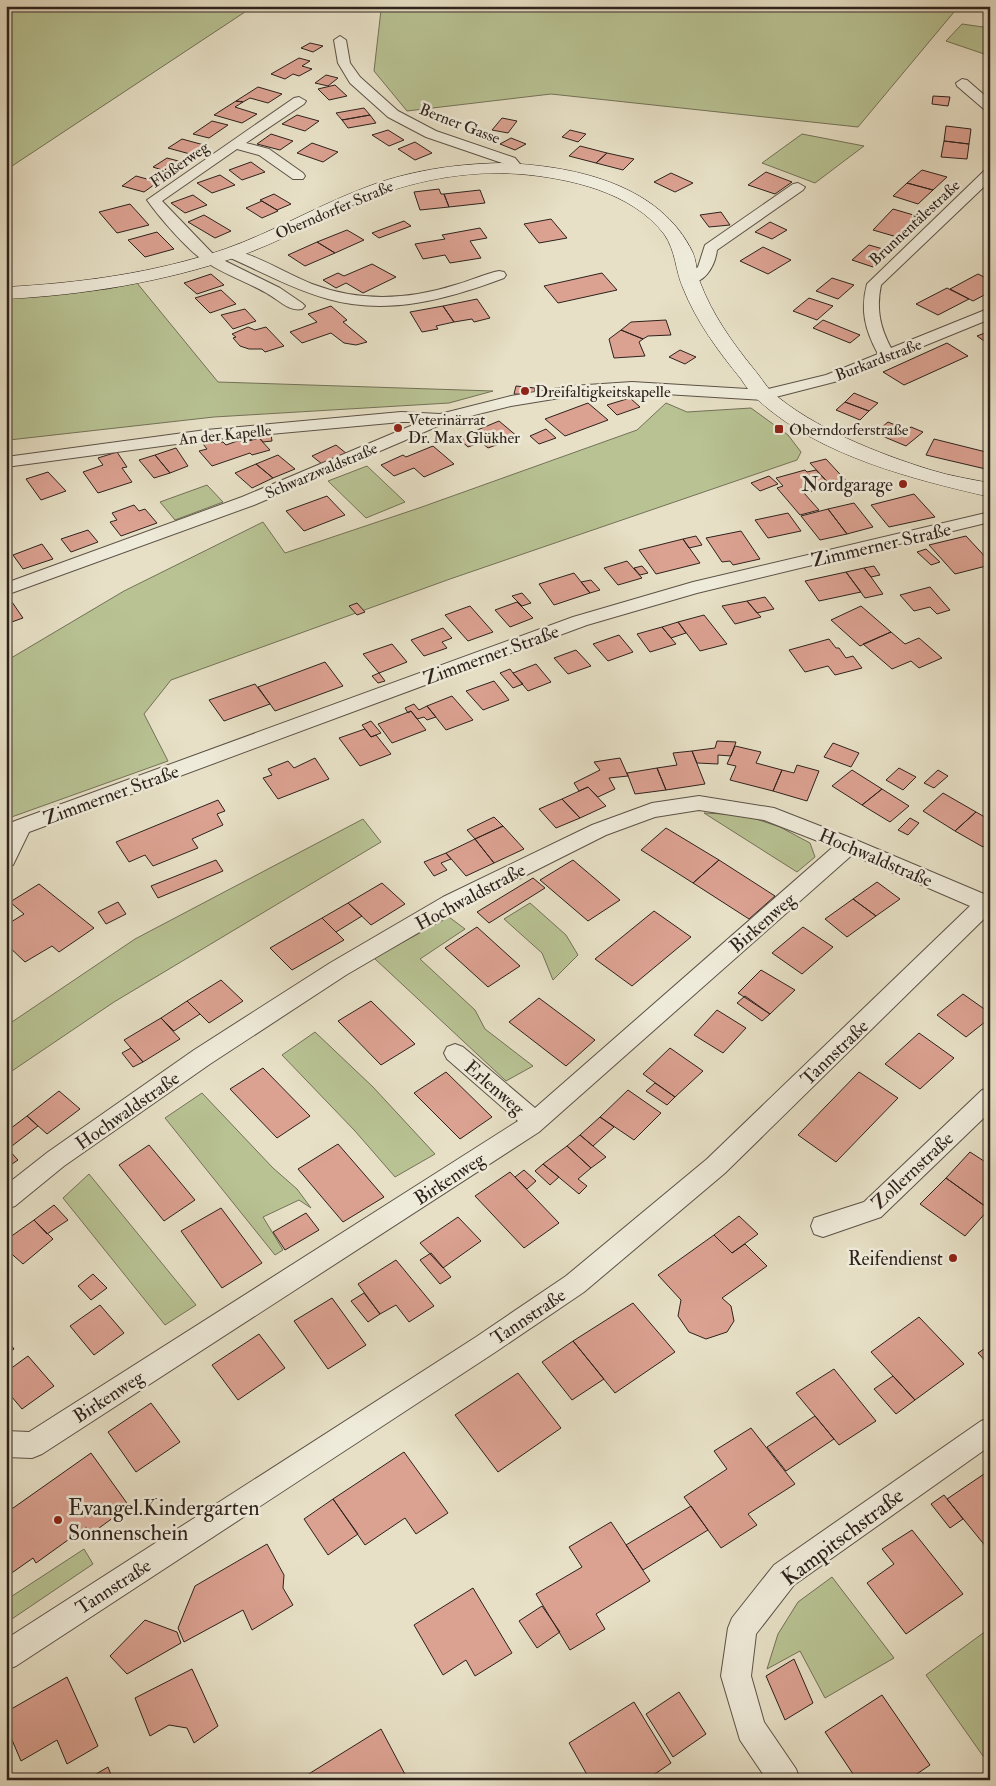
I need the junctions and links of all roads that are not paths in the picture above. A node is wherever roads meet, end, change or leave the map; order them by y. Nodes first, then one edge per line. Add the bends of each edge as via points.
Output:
1 (340, 40) dead end
2 (962, 83) dead end
3 (299, 102) dead end
4 (990, 107) edge
5 (237, 145) junction
6 (517, 169) junction
7 (990, 173) edge
8 (298, 176) dead end
9 (798, 186) dead end
10 (231, 253) junction
11 (210, 259) junction
12 (499, 275) dead end
13 (688, 279) junction
14 (6, 293) edge
15 (297, 306) dead end
16 (990, 314) edge
17 (888, 356) junction
18 (764, 395) junction
19 (444, 418) junction
20 (6, 462) edge
21 (990, 490) edge
22 (990, 517) edge
23 (6, 589) edge
24 (14, 829) edge
25 (850, 845) junction
26 (6, 860) edge
27 (988, 902) edge
28 (455, 1052) dead end
29 (990, 1097) edge
30 (535, 1122) junction
31 (6, 1199) edge
32 (823, 1226) dead end
33 (990, 1430) edge
34 (6, 1444) edge
35 (6, 1656) edge
36 (785, 1780) edge

1 - 6 street, Berner Gasse via 344,63 355,80 392,114 431,134 510,161
2 - 4 street
3 - 5 street, Flößerweg
5 - 8 street, Flößerweg via 264,152
5 - 11 street, Flößerweg via 154,200
6 - 10 street, Oberndorfer Straße via 471,170 403,180
6 - 13 street, Oberndorfer Straße via 554,173 595,183 632,199 654,214 671,232 684,254
7 - 17 street, Brunnentälestraße via 874,284 869,300 874,331
9 - 13 street via 710,248 706,268 701,274
10 - 11 street, Oberndorfer Straße
10 - 12 street via 301,285 360,301 394,302 431,296 470,287
11 - 14 street, Oberndorfer Straße via 119,280
11 - 15 street via 275,291
13 - 18 street, Oberndorfer Straße via 724,345
16 - 17 street, Burkardstraße
17 - 18 street, Burkardstraße via 832,378
18 - 19 street, Schwarzwaldstraße via 632,387 572,391 511,401
18 - 21 street, Oberndorfer Straße via 811,427 862,452 924,475
19 - 20 street, An der Kapelle via 401,417 215,434
19 - 23 street, Schwarzwaldstraße via 248,501
22 - 24 street, Zimmerner Straße via 680,591 580,621
24 - 26 street
25 - 27 street, Hochwaldstraße
25 - 30 street, Birkenweg
25 - 31 street, Hochwaldstraße via 767,813 699,803 652,810 599,830 451,903 338,969 202,1057
27 - 35 street, Tannstraße via 716,1166 575,1284
28 - 30 street, Erlenweg
29 - 32 street, Zollernstraße via 872,1210
30 - 34 street, Birkenweg via 32,1445
33 - 36 street, Kampitschstraße via 784,1575 742,1628 736,1676 751,1730

